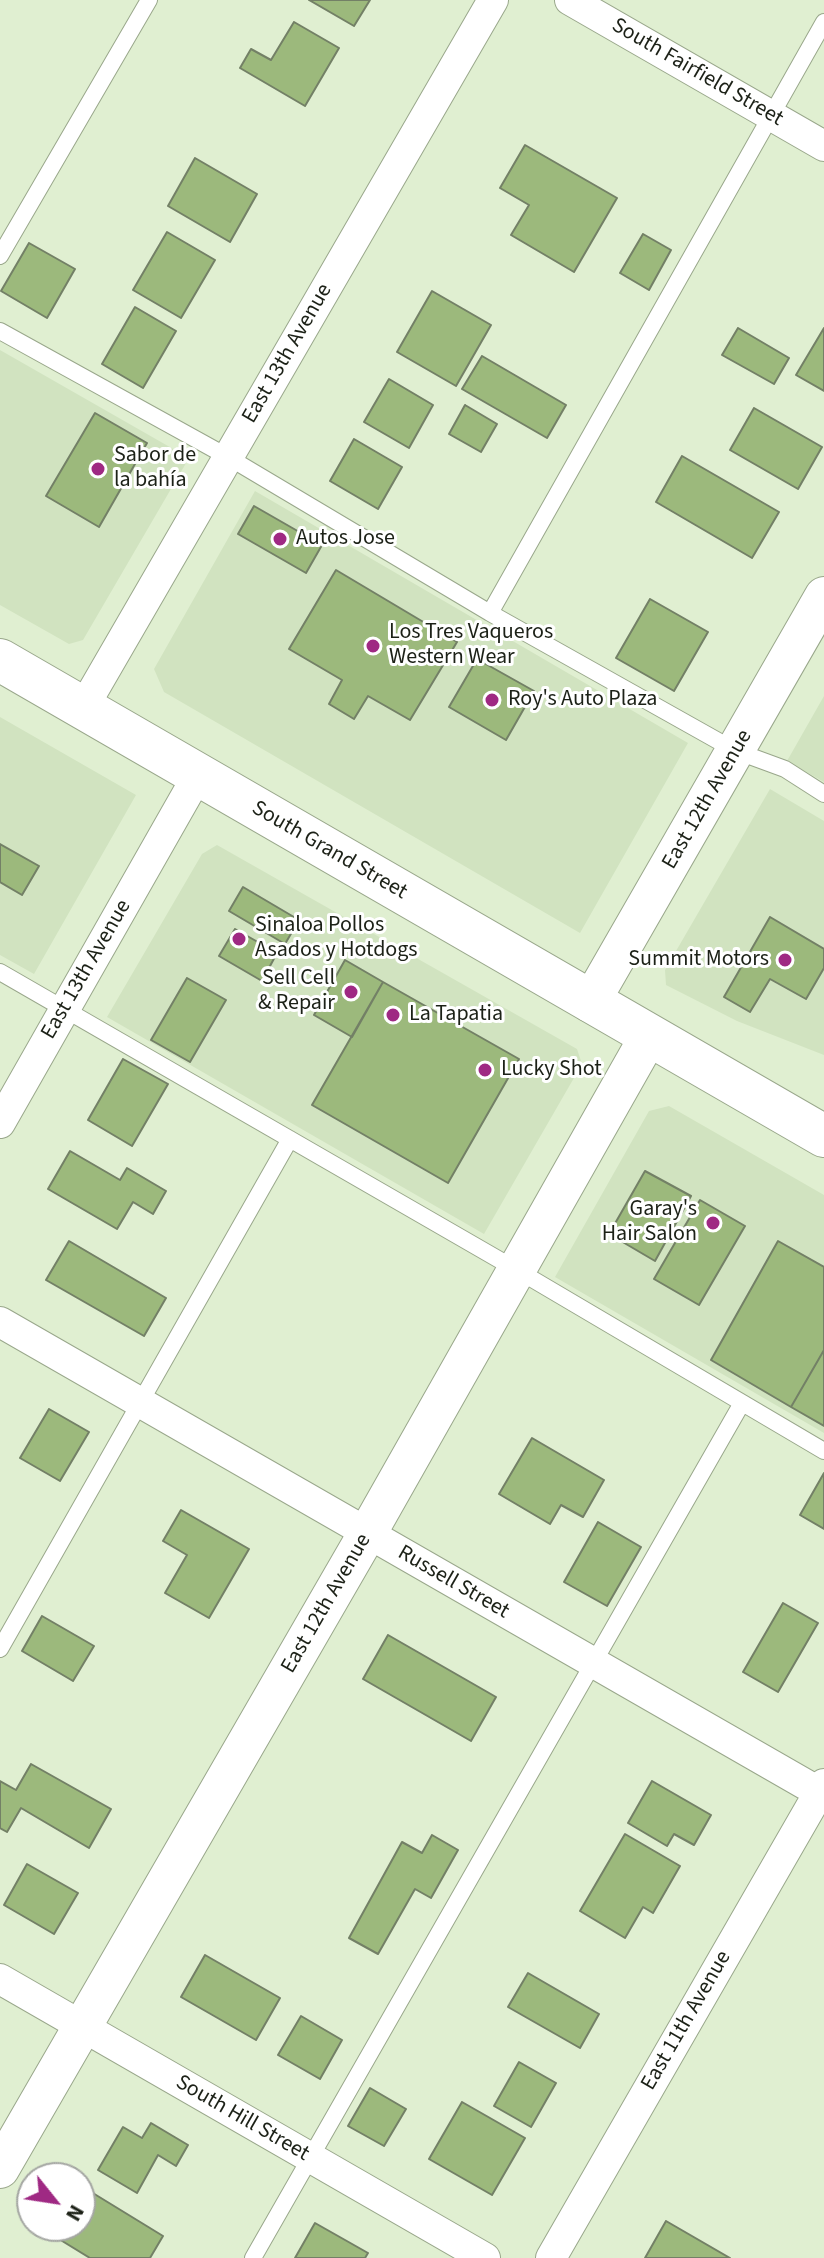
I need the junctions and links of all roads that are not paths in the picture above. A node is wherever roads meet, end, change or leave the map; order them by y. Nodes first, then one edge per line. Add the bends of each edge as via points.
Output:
1 (149, 0) edge
2 (493, 0) edge
3 (570, 0) edge
4 (824, 22) edge
5 (770, 115) junction
6 (824, 146) edge
7 (0, 256) edge
8 (0, 331) edge
9 (228, 457) junction
10 (824, 596) edge
11 (490, 613) junction
12 (0, 660) edge
13 (83, 708) junction
14 (736, 751) junction
15 (198, 775) junction
16 (824, 794) edge
17 (0, 972) edge
18 (590, 1003) junction
19 (65, 1010) junction
20 (649, 1036) junction
21 (0, 1123) edge
22 (819, 1131) edge
23 (290, 1139) junction
24 (517, 1270) junction
25 (0, 1322) edge
26 (138, 1402) junction
27 (742, 1403) junction
28 (824, 1451) edge
29 (367, 1534) junction
30 (0, 1649) edge
31 (593, 1663) junction
32 (822, 1791) edge
33 (0, 1979) edge
34 (83, 2027) junction
35 (310, 2157) junction
36 (0, 2169) edge
37 (253, 2258) edge
38 (485, 2258) edge
39 (551, 2258) edge

1 - 7 lane
2 - 9 street, East 13th Avenue
3 - 5 street, South Fairfield Street
4 - 5 lane
5 - 6 street, South Fairfield Street
5 - 11 lane
8 - 9 lane
9 - 11 lane
9 - 13 street, East 13th Avenue
10 - 14 street, East 12th Avenue
11 - 14 lane
12 - 13 main road, South Grand Street
13 - 15 main road, South Grand Street
14 - 16 lane via 785,769
14 - 18 street, East 12th Avenue
15 - 18 main road, South Grand Street
15 - 19 street, East 13th Avenue
17 - 19 lane
18 - 20 main road, South Grand Street
19 - 21 street, East 13th Avenue
19 - 23 lane
20 - 22 main road, South Grand Street
20 - 24 street, East 12th Avenue
23 - 24 lane
23 - 26 lane
24 - 27 lane
24 - 29 street, East 12th Avenue
25 - 26 street, Russell Street
26 - 29 street, Russell Street
26 - 30 lane
27 - 28 lane
27 - 31 lane
29 - 31 street, Russell Street
29 - 34 street, East 12th Avenue
31 - 32 street, Russell Street
31 - 35 lane
32 - 39 street, East 11th Avenue
33 - 34 street, South Hill Street
34 - 35 street, South Hill Street
34 - 36 street, East 12th Avenue
35 - 37 lane
35 - 38 street, South Hill Street

